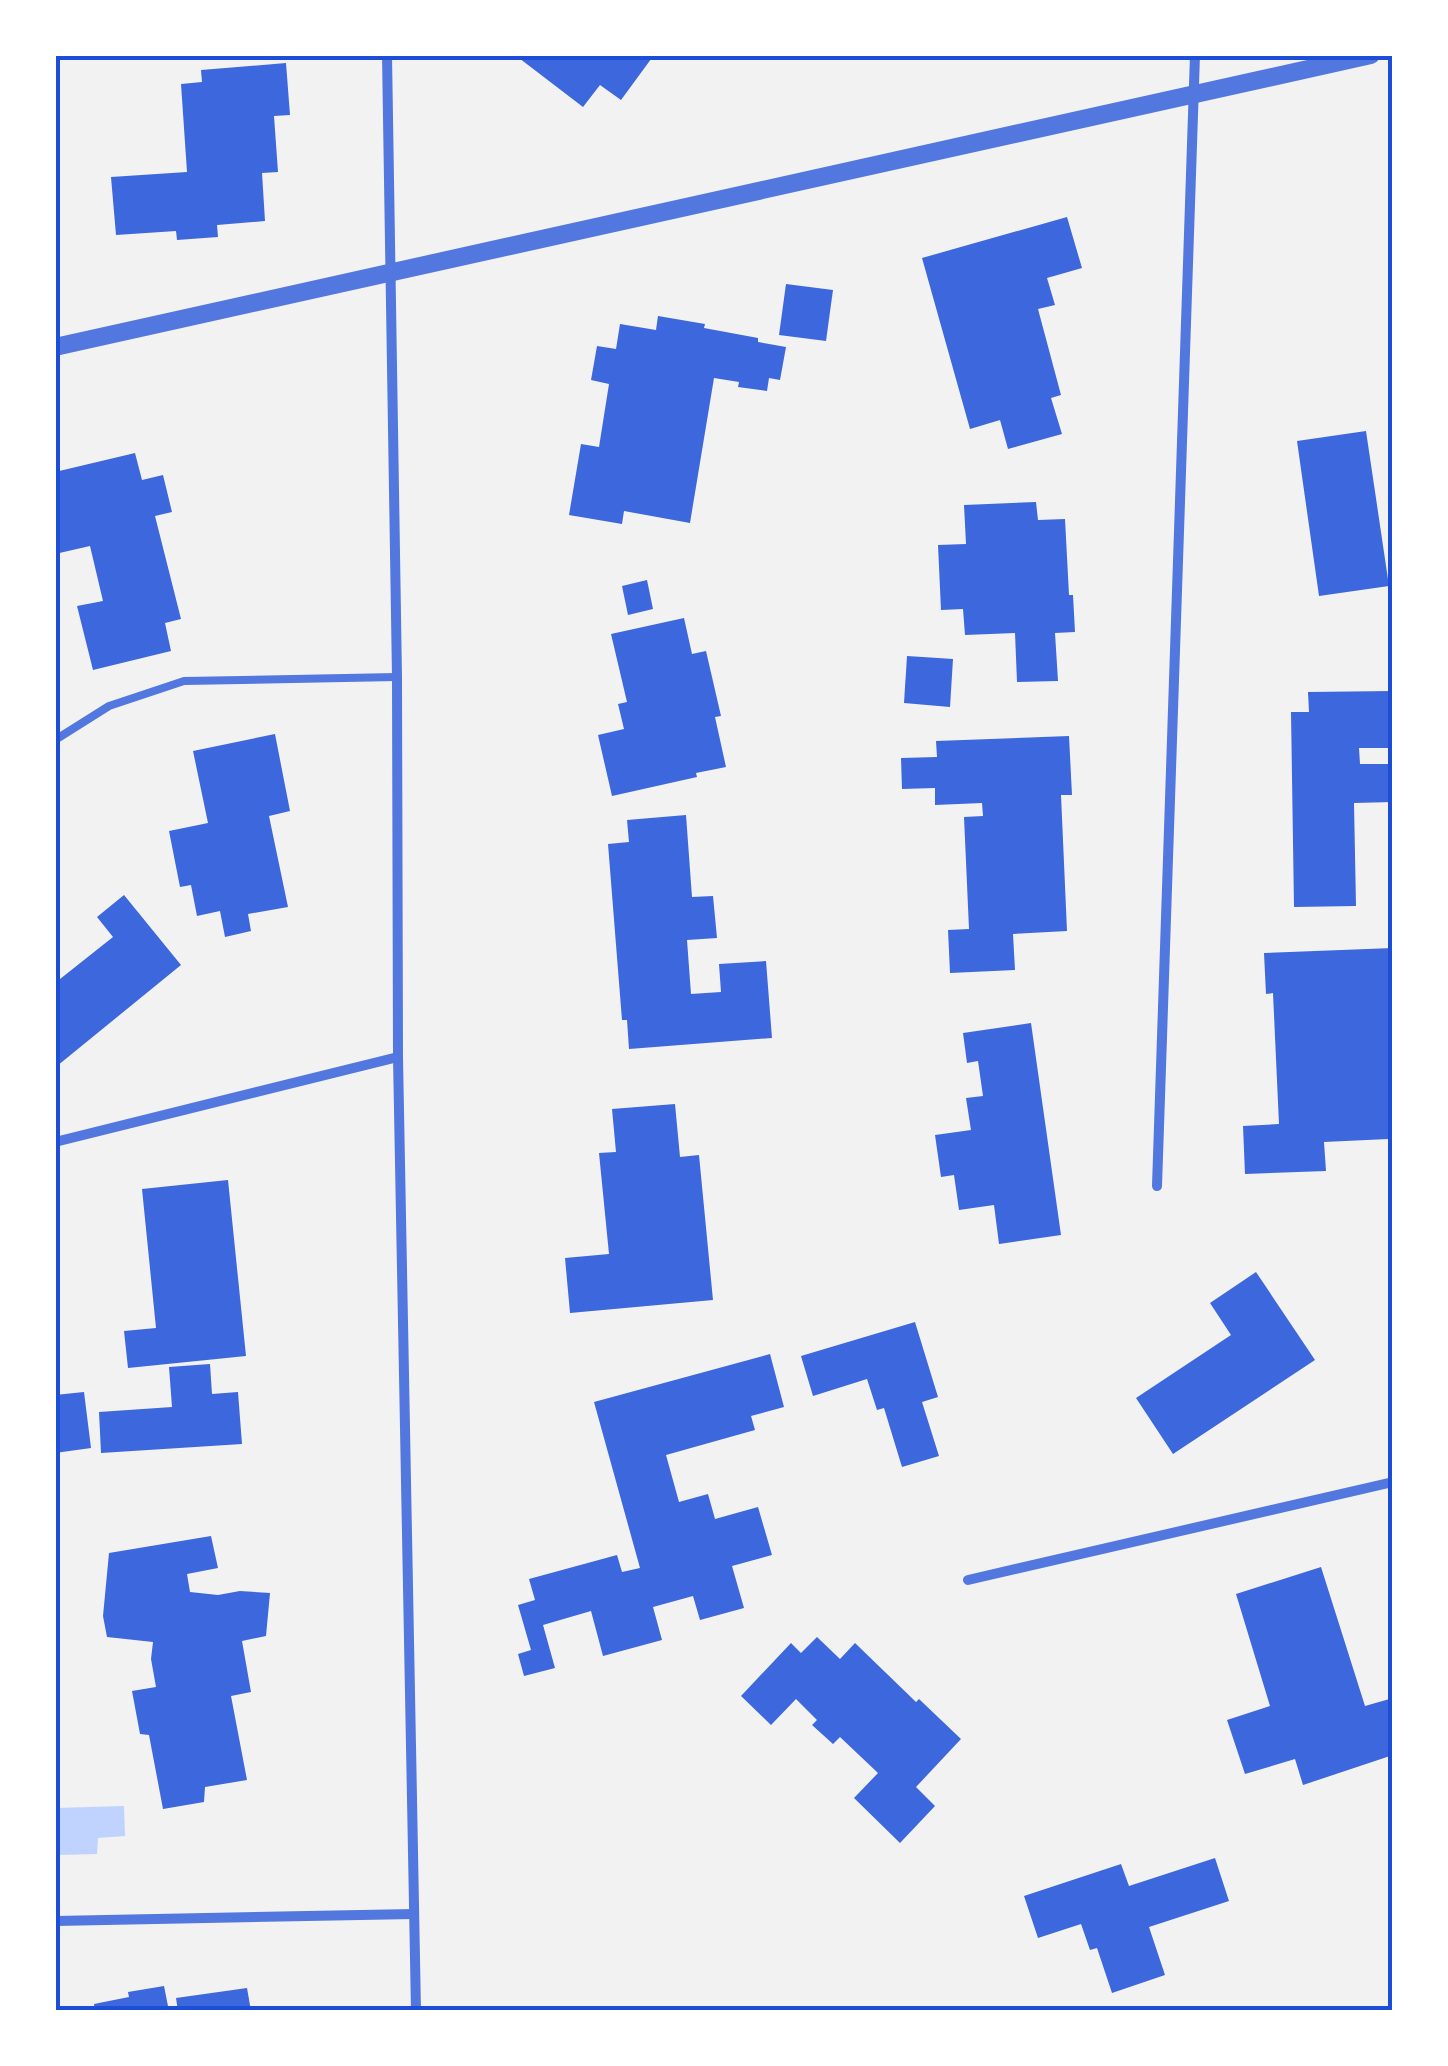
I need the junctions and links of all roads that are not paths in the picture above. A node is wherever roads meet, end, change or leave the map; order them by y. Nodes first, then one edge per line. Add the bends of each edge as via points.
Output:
1 (387, 55) edge
2 (1195, 55) edge
3 (1371, 55) edge
4 (1195, 94) junction
5 (390, 273) junction
6 (55, 347) edge
7 (397, 677) junction
8 (55, 740) edge
9 (398, 1057) junction
10 (55, 1142) edge
11 (1157, 1186) dead end
12 (1393, 1482) edge
13 (968, 1580) dead end
14 (414, 1914) junction
15 (55, 1920) edge
16 (416, 2011) edge

1 - 5 street
2 - 4 street
3 - 4 street
4 - 5 street
4 - 11 street
5 - 6 street
5 - 7 street
7 - 8 lane via 184,682 109,706
7 - 9 street
9 - 10 street
9 - 14 street
12 - 13 street
14 - 15 street
14 - 16 street

